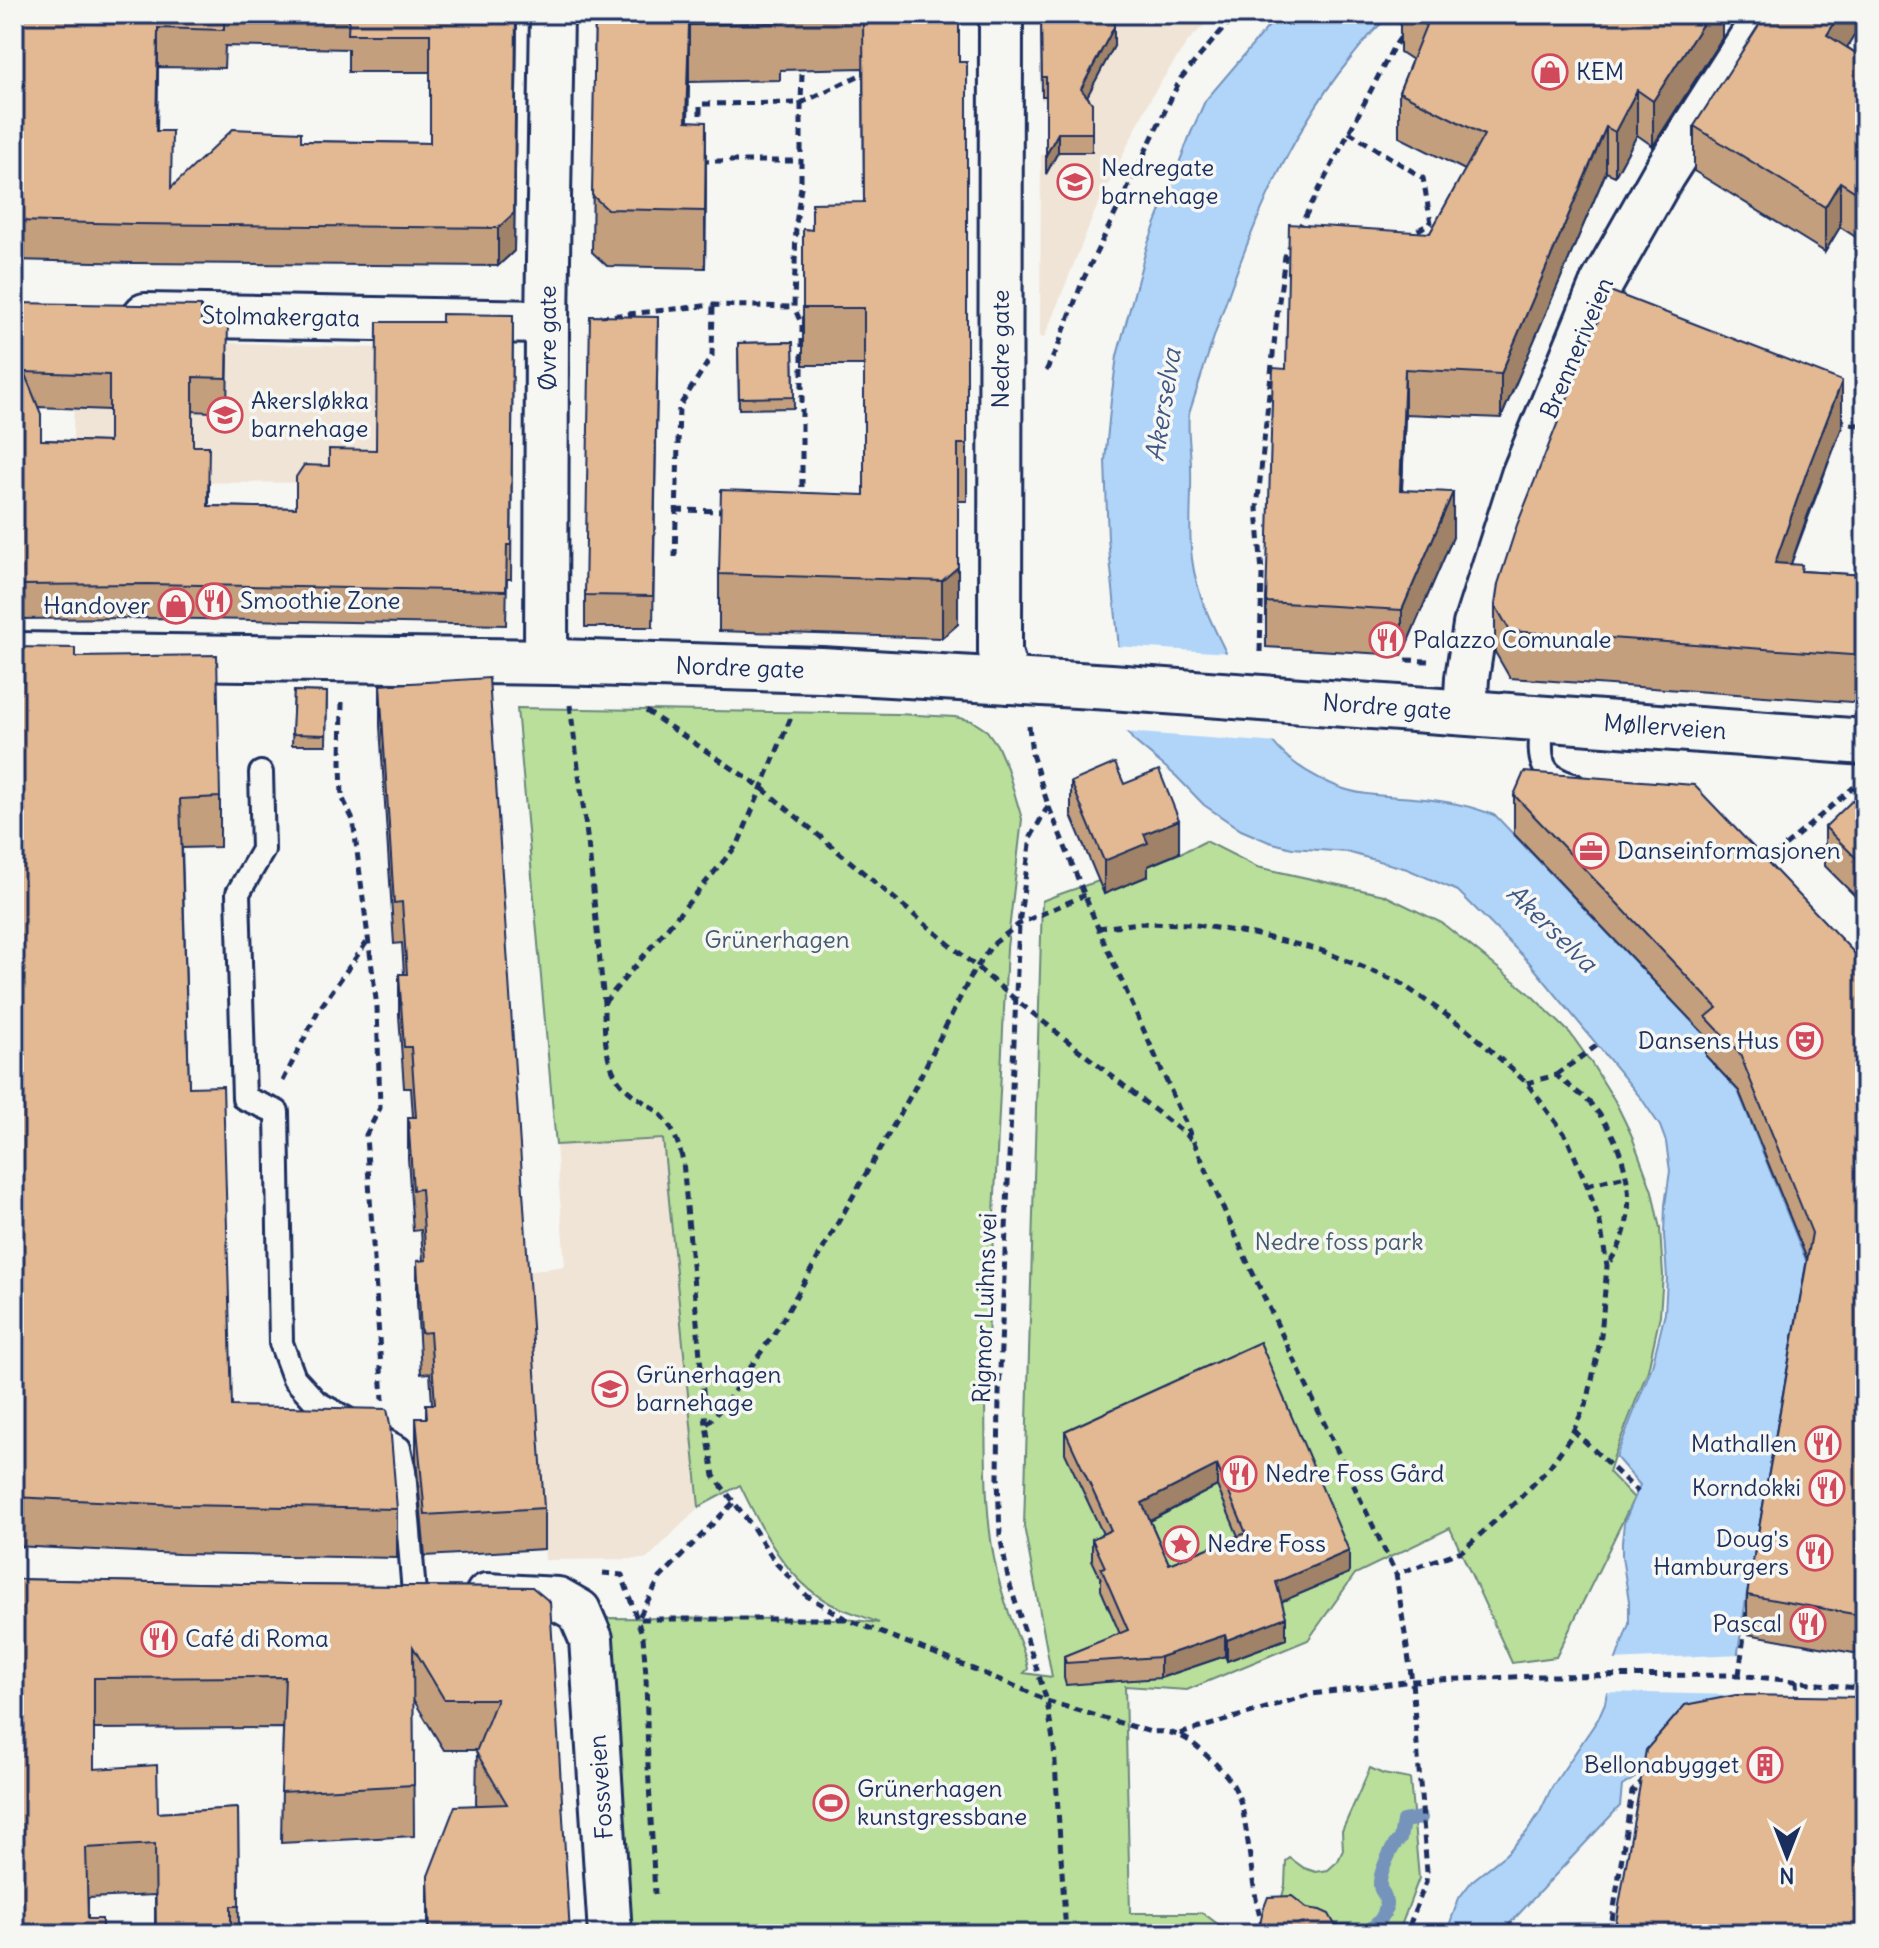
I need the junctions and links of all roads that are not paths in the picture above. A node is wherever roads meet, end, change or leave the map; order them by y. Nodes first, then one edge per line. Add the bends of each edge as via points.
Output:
1 (552, 14) edge
2 (1001, 14) edge
3 (1766, 14) edge
4 (109, 314) edge
5 (547, 322) junction
6 (14, 655) edge
7 (546, 662) junction
8 (1018, 682) junction
9 (1465, 713) junction
10 (1542, 718) junction
11 (1865, 742) edge
12 (261, 773) dead end
13 (1597, 788) edge
14 (399, 1592) joint
15 (610, 1934) edge

1 - 5 street, Øvre gate
2 - 8 street, Nedre gate via 1000,652
3 - 9 street, Brenneriveien via 1663,175 1602,283 1523,475 1475,625
4 - 5 street, Stolmakergata
5 - 7 street, Øvre gate
6 - 7 street, Nordre gate
7 - 8 street, Nordre gate
8 - 9 street, Nordre gate
9 - 10 street, Møllerveien
10 - 11 street, Møllerveien
10 - 13 lane via 1540,756 1550,776 1569,785
12 - 14 lane via 263,850 238,893 244,1098 277,1112 281,1343 294,1378 316,1402 399,1448 404,1471
14 - 15 street, Fossveien via 558,1599 579,1611 591,1639

